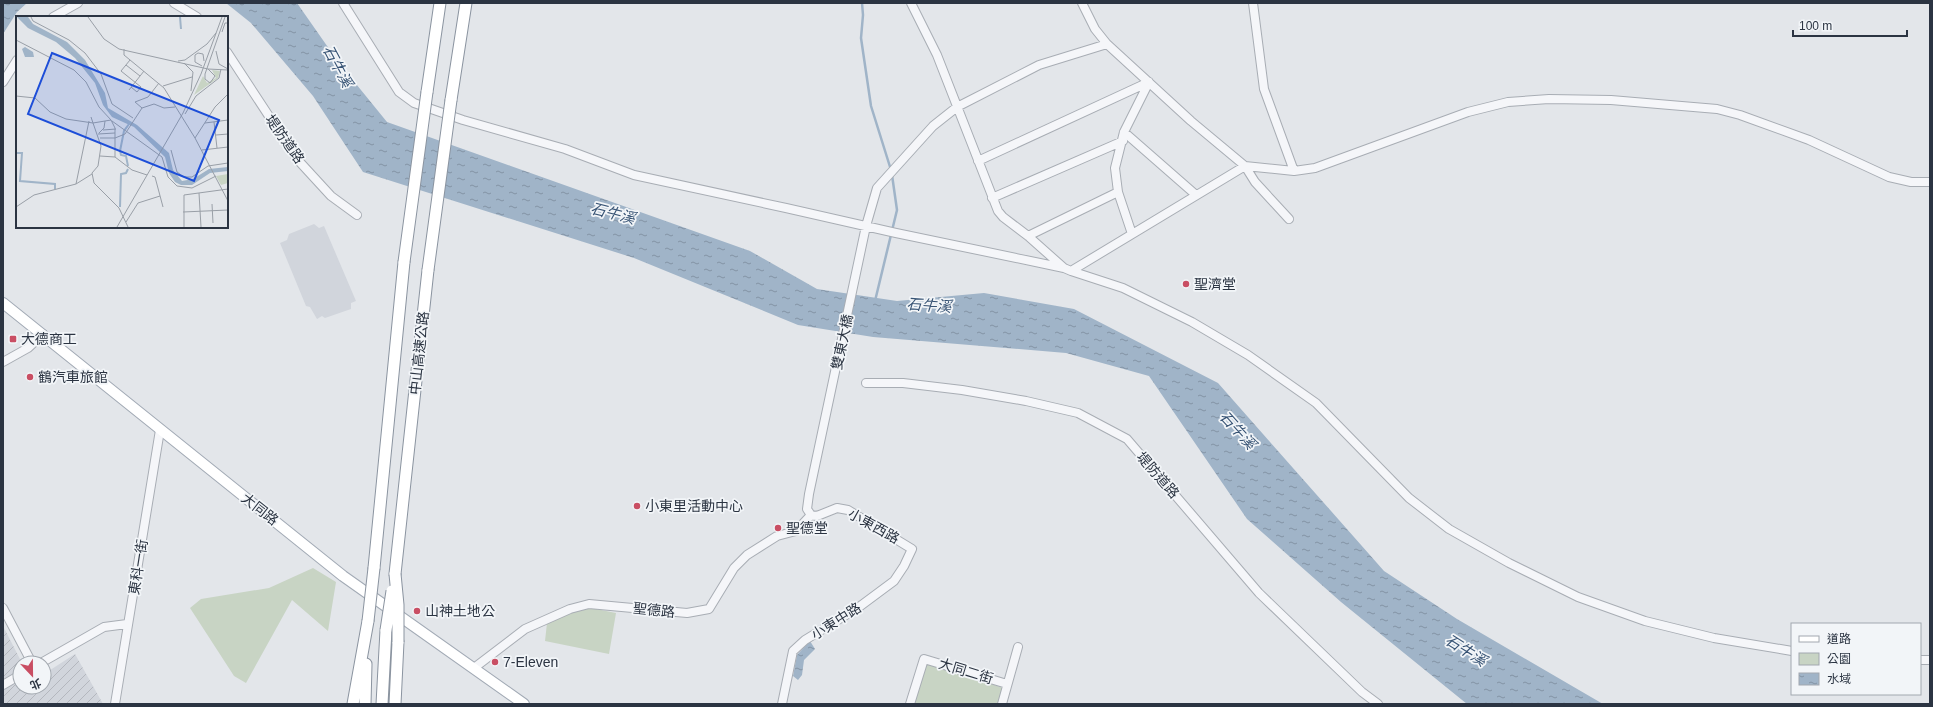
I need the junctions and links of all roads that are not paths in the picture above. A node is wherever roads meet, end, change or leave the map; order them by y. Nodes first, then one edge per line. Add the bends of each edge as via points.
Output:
1 (78, 3) edge
2 (174, 3) edge
3 (343, 3) edge
4 (440, 3) edge
5 (466, 3) edge
6 (911, 3) edge
7 (1082, 3) edge
8 (1253, 3) edge
9 (55, 16) edge
10 (195, 16) edge
11 (1107, 44) junction
12 (228, 54) edge
13 (16, 62) edge
14 (3, 82) edge
15 (1149, 82) junction
16 (958, 107) junction
17 (1124, 132) junction
18 (1123, 141) junction
19 (978, 161) junction
20 (1244, 166) junction
21 (1294, 171) junction
22 (1930, 182) edge
23 (1118, 192) junction
24 (1196, 195) junction
25 (992, 198) junction
26 (357, 215) dead end
27 (1290, 219) dead end
28 (866, 226) junction
29 (1132, 234) junction
30 (1028, 236) junction
31 (1068, 270) junction
32 (3, 303) edge
33 (43, 334) junction
34 (3, 362) edge
35 (866, 383) dead end
36 (160, 430) junction
37 (811, 515) junction
38 (912, 549) joint
39 (395, 574) junction
40 (3, 608) edge
41 (368, 622) junction
42 (127, 624) junction
43 (1018, 647) dead end
44 (1791, 651) edge
45 (28, 655) edge
46 (52, 657) edge
47 (474, 668) junction
48 (12, 680) edge
49 (1007, 684) junction
50 (3, 685) edge
51 (114, 704) edge
52 (353, 704) edge
53 (364, 704) edge
54 (382, 704) edge
55 (395, 704) edge
56 (524, 704) edge
57 (782, 704) edge
58 (910, 704) edge
59 (1002, 704) edge
60 (1378, 704) edge

1 - 9 street
2 - 10 street
3 - 28 street via 400,92 414,103 565,149 634,175
4 - 41 highway, 中山高速公路, bridge via 404,262
5 - 39 highway, 中山高速公路, bridge via 428,270
6 - 16 street via 937,54
7 - 11 street via 1095,29
8 - 21 street via 1264,89
11 - 15 street
11 - 16 street, 雙東大橋 via 1039,65
12 - 26 street, 堤防道路 via 297,159 331,196
13 - 14 street
15 - 17 street
15 - 19 street
15 - 20 street
16 - 19 street
16 - 28 street, 雙東大橋 via 933,126 877,188
17 - 18 street
17 - 24 street
18 - 23 street via 1115,168
18 - 25 street
19 - 25 street
20 - 21 street
20 - 24 street
20 - 27 street via 1254,182
21 - 22 street via 1333,163 1468,112 1508,102 1603,99 1717,109 1808,140 1889,177 1911,182
23 - 29 street
23 - 30 street
24 - 29 street
25 - 30 street via 1003,217
28 - 31 street
28 - 37 street, 雙東大橋 via 807,503
29 - 31 street
30 - 31 street
31 - 44 street via 1123,288 1192,322 1248,355 1316,403 1409,498 1449,529 1509,563 1578,597 1644,621 1714,638
32 - 33 main road, 大同路
33 - 34 street via 28,348
33 - 36 main road, 大同路
35 - 60 street, 堤防道路 via 910,384 1026,401 1078,413 1127,439 1259,593 1362,692
36 - 42 street, 東科一街 via 133,602
36 - 47 main road, 大同路 via 343,576
37 - 38 street, 小東西路 via 817,516 837,508 848,510
37 - 47 street, 聖德路 via 796,530 778,536 747,555 734,568 709,609 686,613 589,604 570,609 525,629
38 - 57 street, 小東中路 via 894,581 859,607 811,636 793,651
39 - 54 highway, 中山高速公路, bridge via 386,630
39 - 55 highway, bridge via 398,605
40 - 45 street
41 - 52 highway
41 - 53 highway, 中山高速公路
42 - 46 street via 104,627
42 - 51 street, 東科一街
43 - 49 street
47 - 56 main road, 大同路
48 - 50 street
49 - 58 street, 大同二街 via 924,658
49 - 59 street

